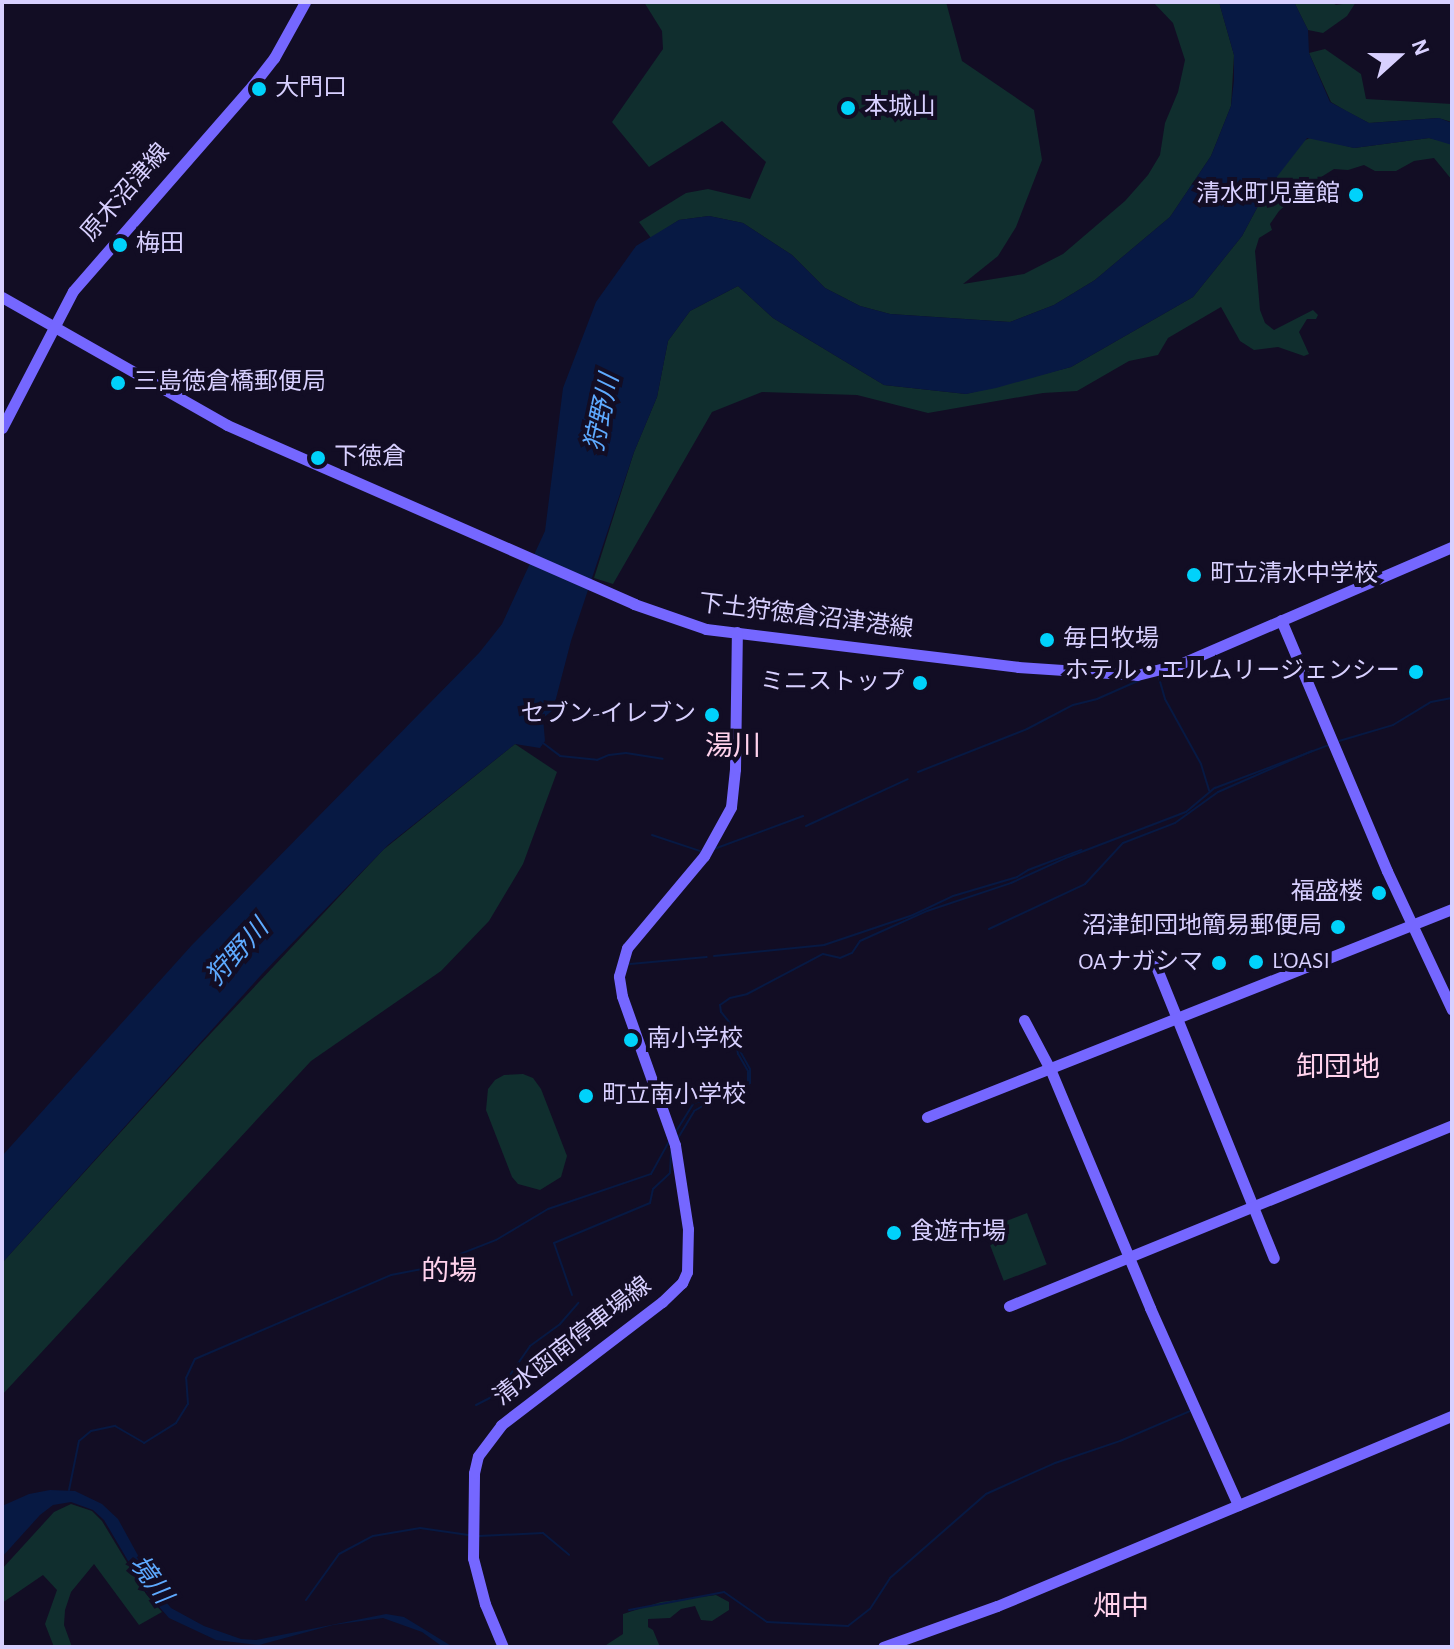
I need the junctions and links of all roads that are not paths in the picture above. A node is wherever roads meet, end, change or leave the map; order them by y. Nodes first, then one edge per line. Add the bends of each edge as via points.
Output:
1 (305, 2) edge
2 (2, 297) edge
3 (52, 326) junction
4 (2, 428) edge
5 (1452, 547) edge
6 (1281, 620) junction
7 (737, 632) junction
8 (1452, 909) edge
9 (1414, 924) junction
10 (1155, 964) dead end
11 (1452, 1008) edge
12 (1177, 1019) junction
13 (1024, 1020) dead end
14 (1051, 1071) junction
15 (927, 1117) dead end
16 (1452, 1125) edge
17 (1251, 1205) junction
18 (1127, 1255) junction
19 (1274, 1258) dead end
20 (1009, 1306) dead end
21 (1452, 1416) edge
22 (1238, 1505) junction
23 (503, 1647) edge
24 (883, 1647) edge

1 - 3 main road, 原木沼津線 via 274,58 89,270
2 - 3 main road, 下土狩徳倉沼津港線
3 - 4 main road, 原木沼津線
3 - 7 main road, 下土狩徳倉沼津港線 via 227,425 628,601 690,626
5 - 6 main road, 下土狩徳倉沼津港線
6 - 7 main road, 下土狩徳倉沼津港線 via 1180,664 1137,675 1018,667
6 - 9 main road
7 - 23 main road, 清水函南停車場線 via 731,807 704,856 627,948 619,976 620,993 675,1145 688,1229 687,1272 662,1302 501,1425 478,1456 473,1558
8 - 9 main road
9 - 11 main road
9 - 12 main road
10 - 12 main road
12 - 14 main road
12 - 17 main road
13 - 14 main road
14 - 15 main road
14 - 18 main road
16 - 17 main road
17 - 18 main road
17 - 19 main road
18 - 20 main road
18 - 22 main road
21 - 22 main road
22 - 24 main road via 997,1606

